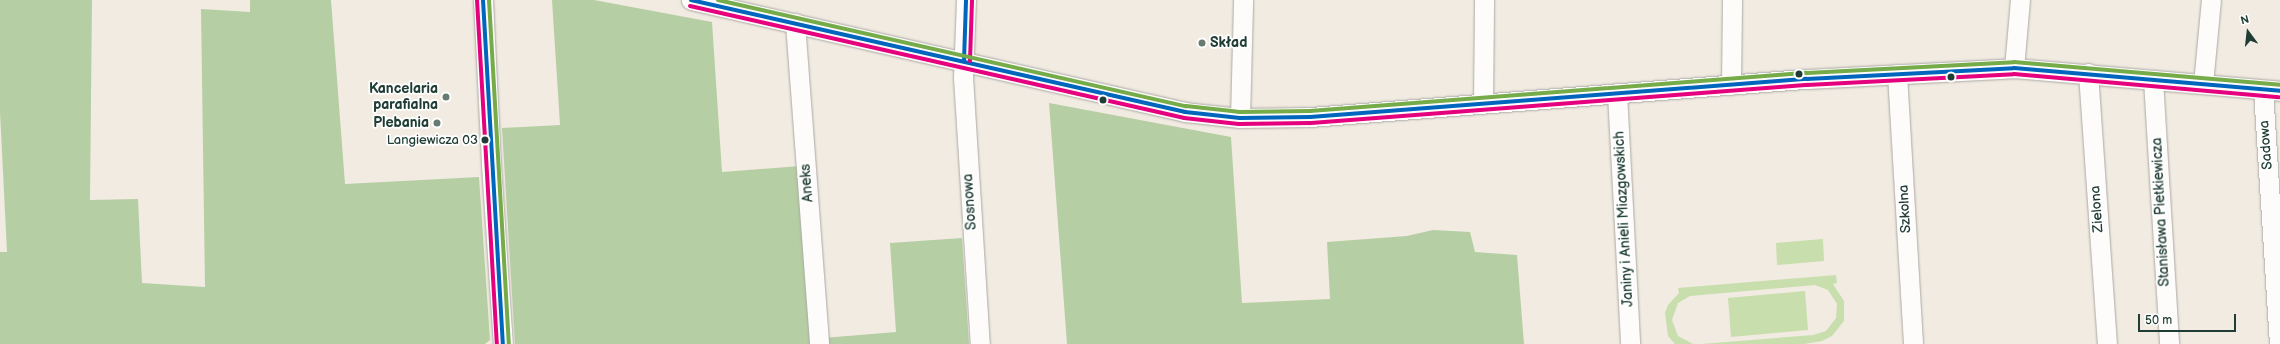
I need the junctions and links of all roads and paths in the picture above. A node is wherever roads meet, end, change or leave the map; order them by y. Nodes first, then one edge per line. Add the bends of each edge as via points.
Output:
1 (483, 0) edge
2 (691, 0) edge
3 (966, 0) edge
4 (1243, 0) edge
5 (1484, 0) edge
6 (1732, 0) edge
7 (2020, 0) edge
8 (2211, 0) edge
9 (795, 22) junction
10 (964, 61) junction
11 (2014, 68) junction
12 (2088, 73) junction
13 (1897, 74) junction
14 (2153, 80) junction
15 (2203, 84) junction
16 (1731, 85) junction
17 (2271, 90) edge
18 (1617, 93) junction
19 (1483, 103) junction
20 (1240, 118) junction
21 (503, 344) edge
22 (819, 344) edge
23 (980, 344) edge
24 (1630, 344) edge
25 (1913, 344) edge
26 (2107, 344) edge
27 (2169, 344) edge
28 (2279, 344) edge

1 - 21 street
2 - 9 street
3 - 10 street, Sosnowa
4 - 20 street
5 - 19 street
6 - 16 street
7 - 11 street
8 - 15 street
9 - 10 street
9 - 22 street, Aneks
10 - 20 street via 1177,110
10 - 23 street, Sosnowa
11 - 12 street
11 - 13 street
12 - 14 street
12 - 26 street, Zielona
13 - 16 street
13 - 25 street, Szkolna
14 - 15 street
14 - 27 street, Stanisława Pietkiewicza
15 - 17 street
16 - 18 street
17 - 28 street, Sadowa
18 - 19 street
18 - 24 street, Janiny i Anieli Miazgowskich
19 - 20 street via 1310,117

